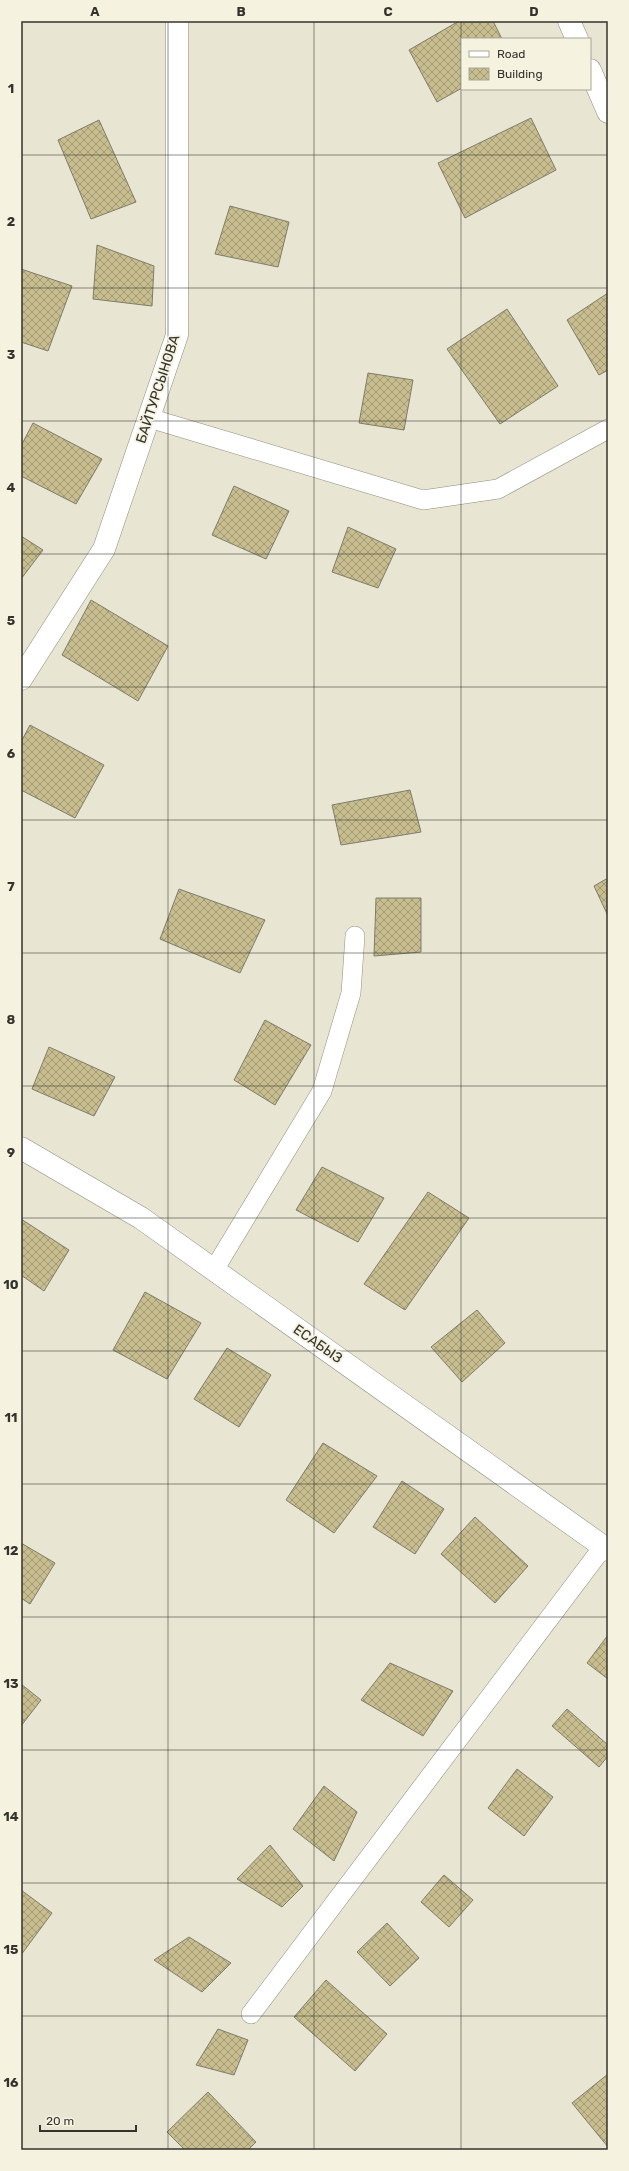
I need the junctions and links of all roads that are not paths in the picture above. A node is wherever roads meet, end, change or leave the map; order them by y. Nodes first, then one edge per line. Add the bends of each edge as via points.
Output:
1 (177, 21) edge
2 (569, 21) edge
3 (577, 38) edge
4 (591, 72) edge
5 (608, 112) edge
6 (149, 418) junction
7 (608, 429) edge
8 (21, 679) edge
9 (355, 936) dead end
10 (21, 1148) edge
11 (214, 1270) junction
12 (606, 1548) edge
13 (251, 2014) dead end

1 - 6 street, БАЙТУРСЫНОВА via 177,335
2 - 3 street
4 - 5 street
6 - 7 lane via 424,500 498,489
6 - 8 street, БАЙТУРСЫНОВА via 104,549
9 - 11 lane via 351,993 322,1091
10 - 11 street, ЕСАБЫЗ via 141,1218
11 - 12 street, ЕСАБЫЗ
12 - 13 lane

